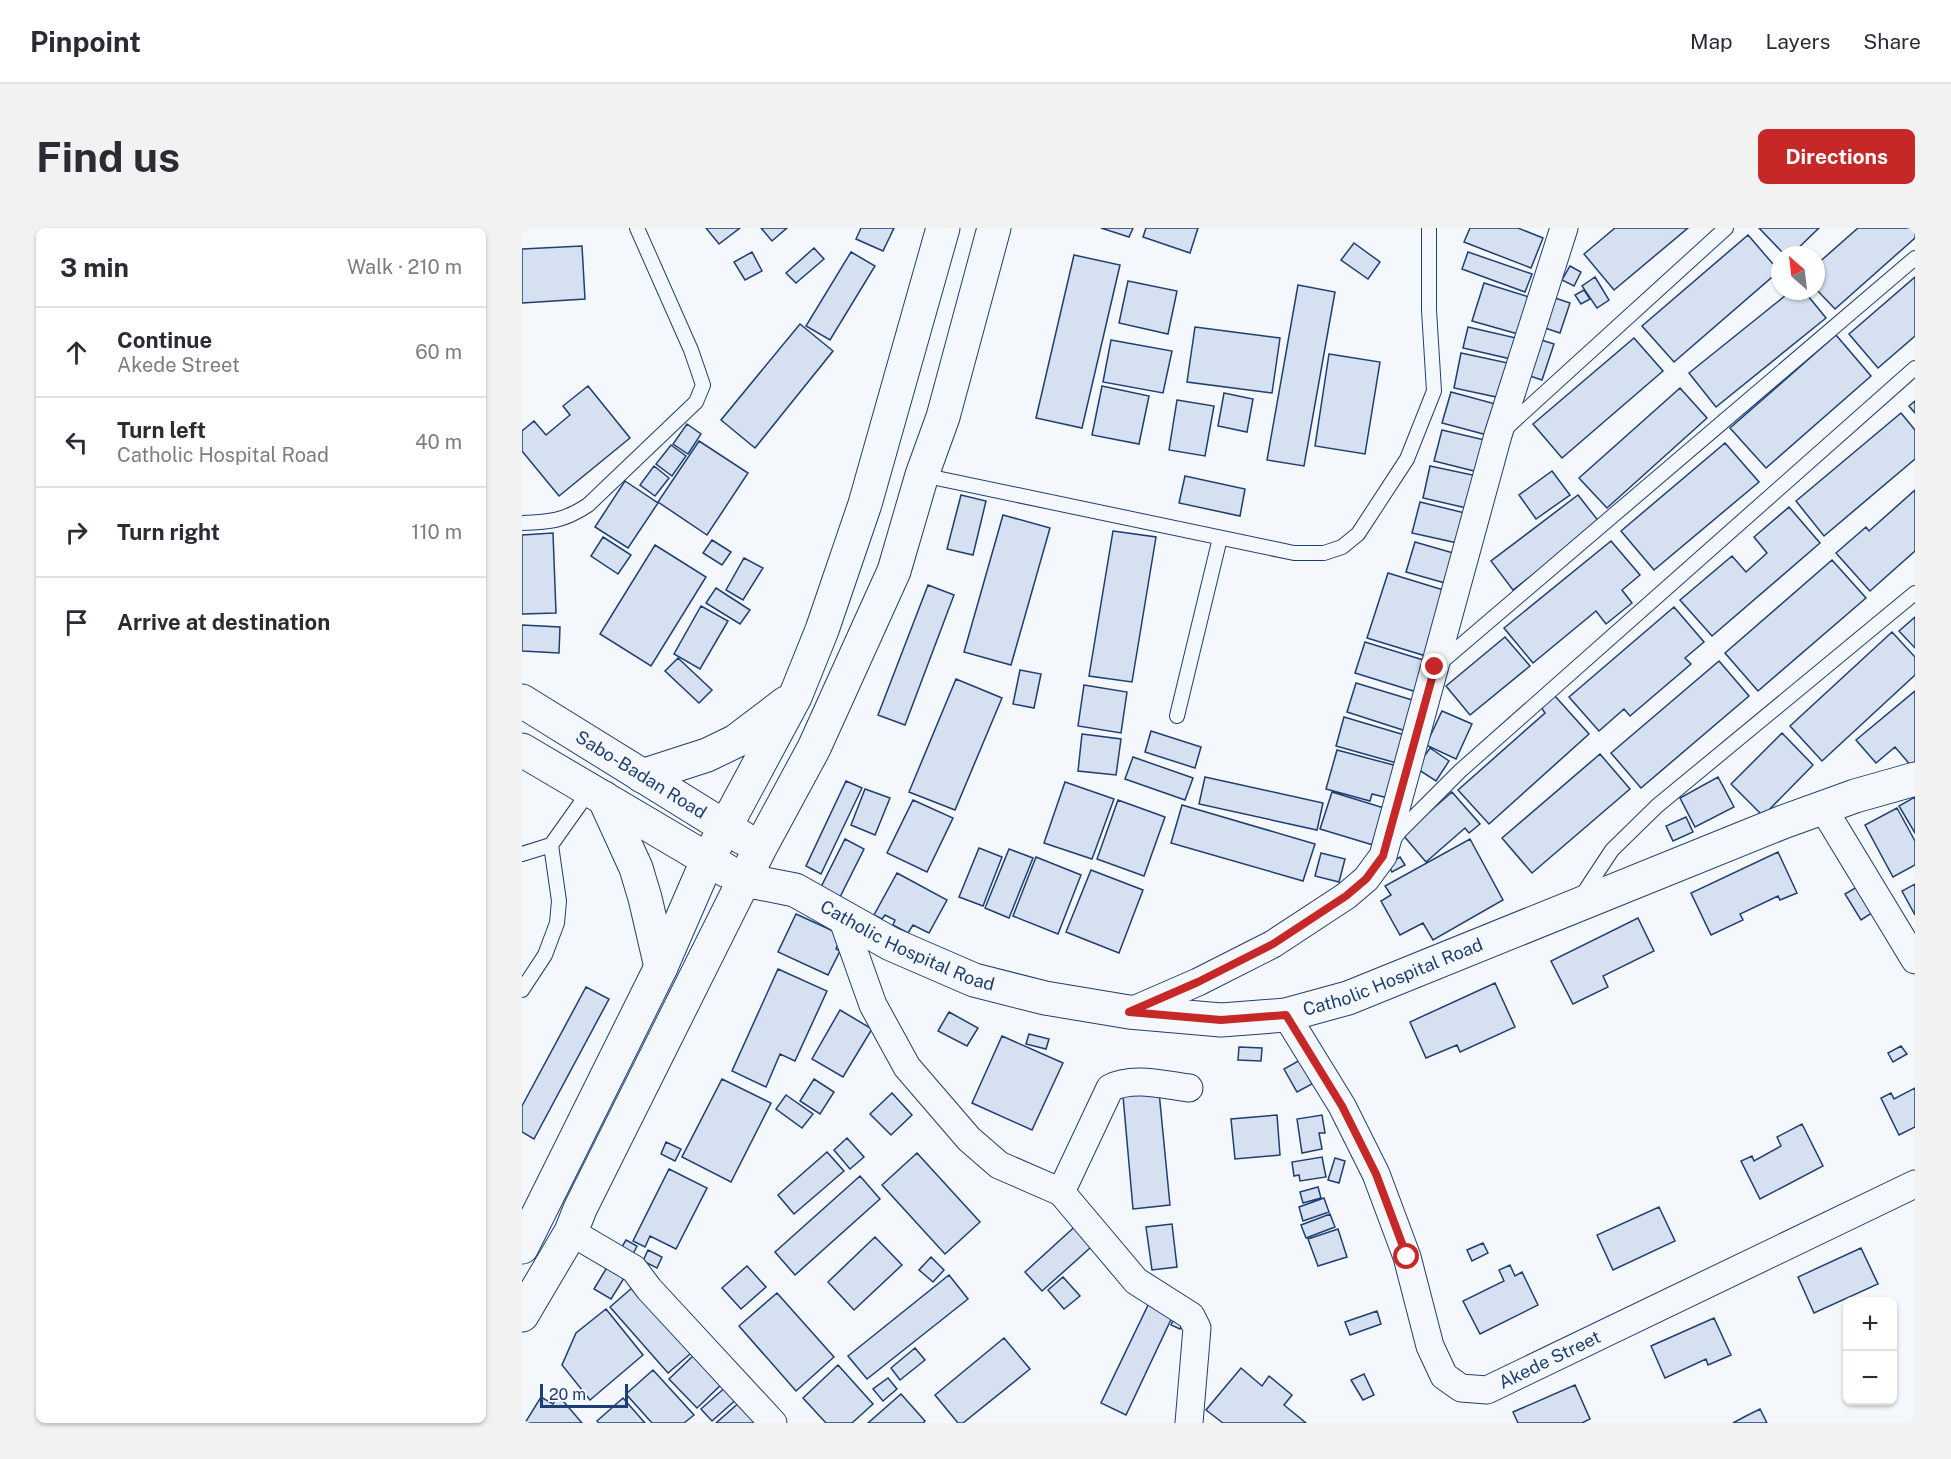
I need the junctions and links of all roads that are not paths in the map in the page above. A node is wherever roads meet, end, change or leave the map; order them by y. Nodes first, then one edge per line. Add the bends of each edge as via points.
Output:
1 (637, 228) edge
2 (943, 228) edge
3 (994, 228) edge
4 (1429, 228) edge
5 (1564, 228) edge
6 (1726, 228) edge
7 (1915, 258) edge
8 (1915, 368) edge
9 (1498, 435) junction
10 (922, 475) junction
11 (522, 523) edge
12 (1220, 538) junction
13 (1915, 593) edge
14 (1435, 667) junction
15 (795, 697) junction
16 (522, 701) edge
17 (1177, 716) dead end
18 (594, 747) junction
19 (522, 750) edge
20 (642, 776) junction
21 (1915, 778) edge
22 (589, 789) junction
23 (1823, 808) junction
24 (725, 829) junction
25 (551, 845) junction
26 (760, 848) junction
27 (522, 854) edge
28 (1383, 856) junction
29 (707, 861) junction
30 (744, 880) junction
31 (795, 890) junction
32 (1575, 906) junction
33 (841, 915) junction
34 (1915, 960) edge
35 (661, 967) junction
36 (522, 990) edge
37 (1129, 1012) junction
38 (1286, 1015) junction
39 (1189, 1088) dead end
40 (1915, 1184) edge
41 (1061, 1192) junction
42 (532, 1209) edge
43 (571, 1232) junction
44 (522, 1247) edge
45 (522, 1315) edge
46 (773, 1423) edge
47 (1189, 1423) edge

1 - 11 lane via 692,350 703,385 696,402 588,505 551,522
2 - 15 main road via 866,504
3 - 10 main road via 943,417
4 - 12 lane via 1434,391 1407,459 1358,534 1342,547 1324,553 1294,553
5 - 9 street
6 - 9 lane
7 - 14 lane
8 - 28 lane via 1460,771 1400,831
9 - 14 street
10 - 12 lane
10 - 26 main road via 894,571 814,748
12 - 17 lane
13 - 32 lane via 1657,806 1612,850
14 - 28 street
15 - 20 main road via 736,741 707,756
15 - 24 main road
16 - 18 main road, Sabo-Badan Road
18 - 20 main road, Sabo-Badan Road
18 - 22 main road
19 - 22 main road, Sabo-Badan Road
20 - 24 main road, Sabo-Badan Road
21 - 23 main road, Catholic Hospital Road
22 - 25 lane
22 - 29 main road, Sabo-Badan Road
22 - 35 main road via 636,868
23 - 32 main road, Catholic Hospital Road
23 - 34 street
24 - 26 main road, Sabo-Badan Road
24 - 29 main road
25 - 27 lane
25 - 36 lane via 559,901 556,923 545,955
26 - 30 main road
26 - 31 main road, Catholic Hospital Road
28 - 37 street via 1366,879 1346,896 1273,944
29 - 30 main road, Sabo-Badan Road
29 - 35 main road
30 - 31 main road, Catholic Hospital Road
30 - 43 main road
31 - 33 main road, Catholic Hospital Road
32 - 38 main road, Catholic Hospital Road via 1347,998
33 - 37 main road, Catholic Hospital Road via 891,944 974,980 1045,998
33 - 41 street via 873,1005 908,1067 969,1139 999,1165
35 - 42 main road
37 - 38 main road, Catholic Hospital Road via 1221,1020
38 - 40 street, Akede Street via 1342,1106 1376,1174 1407,1257 1430,1346 1444,1376 1461,1388 1487,1390
39 - 41 street via 1139,1082 1110,1088
41 - 47 street via 1136,1281 1191,1316 1197,1328
42 - 44 main road
43 - 45 main road
43 - 46 street via 634,1269

